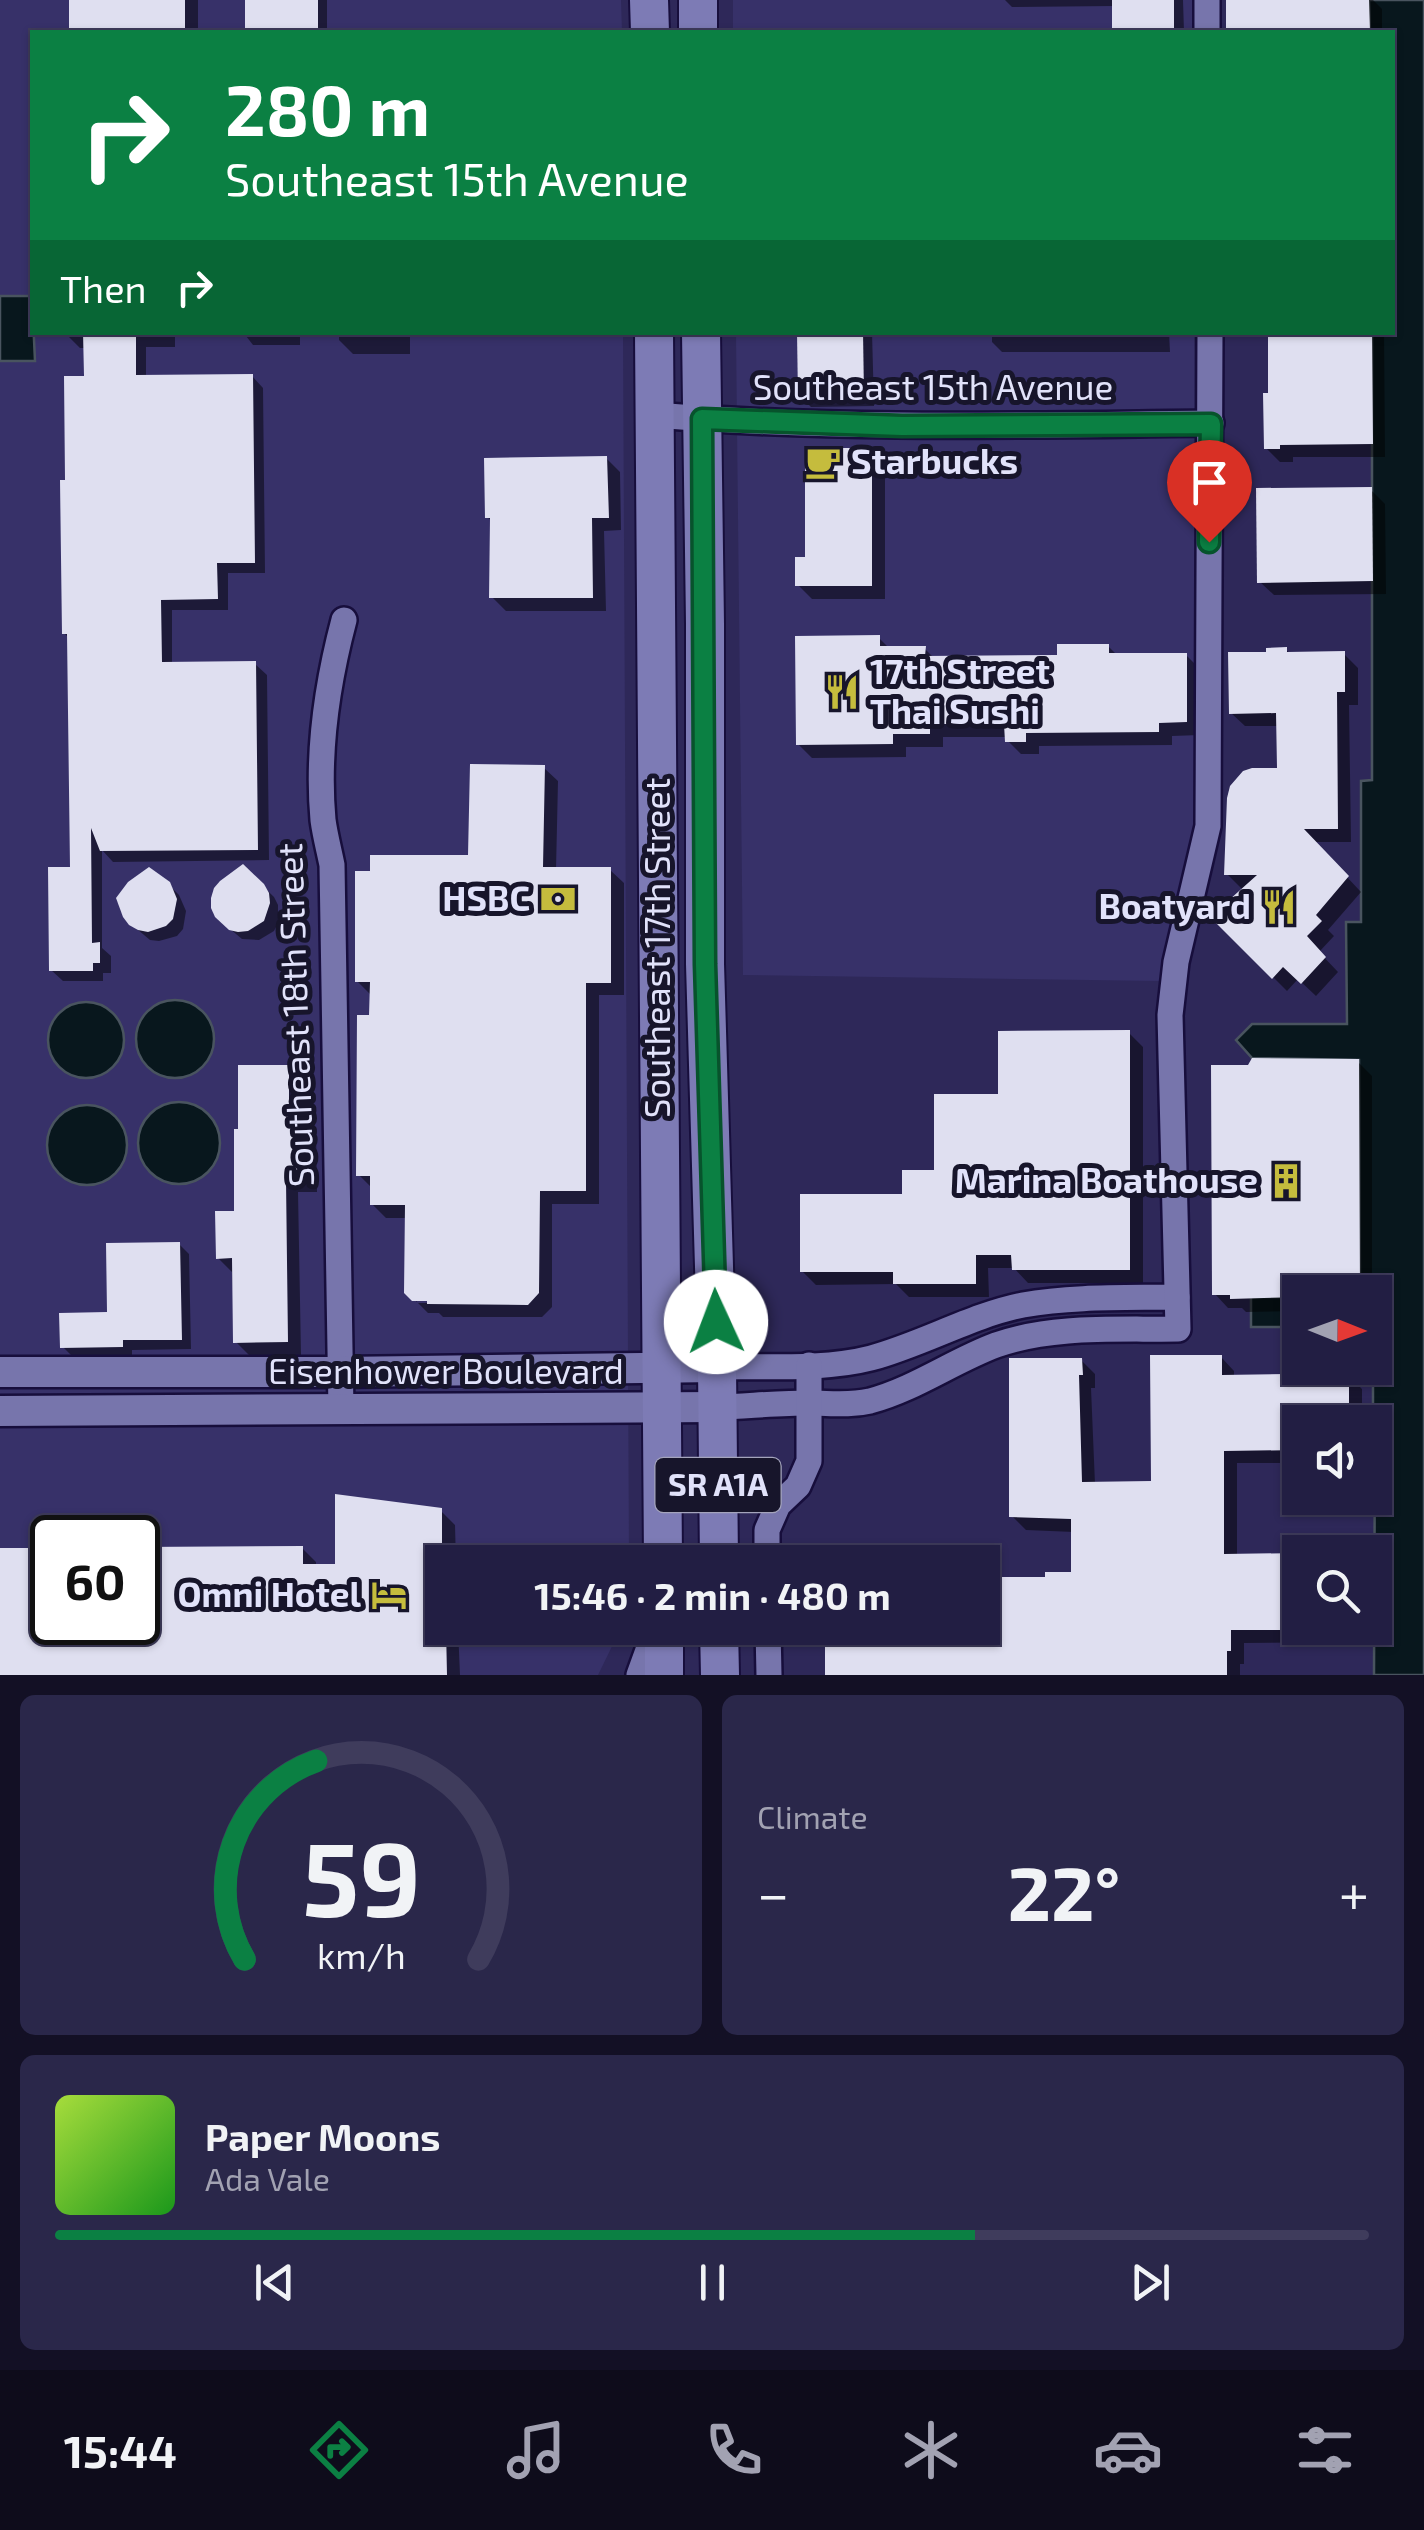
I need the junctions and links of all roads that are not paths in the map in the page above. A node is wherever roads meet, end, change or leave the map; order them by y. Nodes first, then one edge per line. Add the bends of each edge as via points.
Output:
1 (649, 0) edge
2 (698, 0) edge
3 (1207, 0) edge
4 (650, 30) edge
5 (698, 30) edge
6 (1208, 30) edge
7 (654, 335) edge
8 (701, 335) edge
9 (1210, 335) edge
10 (655, 415) junction
11 (702, 419) junction
12 (1211, 424) junction
13 (344, 620) dead end
14 (658, 898) junction
15 (707, 1024) junction
16 (1177, 1297) junction
17 (809, 1365) junction
18 (717, 1367) junction
19 (661, 1368) junction
20 (0, 1372) edge
21 (340, 1372) junction
22 (809, 1403) junction
23 (718, 1408) junction
24 (661, 1409) junction
25 (0, 1410) edge
26 (341, 1410) junction
27 (663, 1545) edge
28 (719, 1545) edge
29 (767, 1545) edge
30 (652, 1645) edge
31 (661, 1645) edge
32 (719, 1645) edge
33 (768, 1645) edge
34 (639, 1675) edge
35 (664, 1675) edge
36 (720, 1675) edge
37 (768, 1675) edge

1 - 4 main road
2 - 5 main road
3 - 6 street
7 - 10 main road, Southeast 17th Street / SR A1A
8 - 11 main road, Southeast 17th Street / SR A1A
9 - 12 street
10 - 11 street, Southeast 15th Avenue
10 - 14 main road, Southeast 17th Street / SR A1A
11 - 12 street, Southeast 15th Avenue via 902,426
11 - 15 main road, Southeast 17th Street / SR A1A
12 - 16 street via 1208,826 1170,1015
13 - 21 street, Southeast 18th Street via 331,668 322,778 332,866
14 - 15 main road via 678,986 696,1018
14 - 19 main road, Southeast 17th Street / SR A1A
15 - 18 main road, Southeast 17th Street / SR A1A
16 - 17 street, Eisenhower Boulevard via 1024,1305 866,1359
16 - 22 street, Eisenhower Boulevard via 1178,1329 1030,1336 871,1400
17 - 18 street, Eisenhower Boulevard
17 - 22 street
18 - 19 street, Eisenhower Boulevard
18 - 23 main road, Southeast 17th Street / SR A1A
19 - 21 street, Eisenhower Boulevard
19 - 24 main road, Southeast 17th Street / SR A1A
20 - 21 street, Eisenhower Boulevard
21 - 26 street, Southeast 18th Street
22 - 23 street, Eisenhower Boulevard
22 - 29 street via 809,1461 798,1486 778,1505
23 - 24 street, Eisenhower Boulevard
23 - 28 main road, Southeast 17th Street / SR A1A
24 - 26 street, Eisenhower Boulevard
24 - 27 main road, Southeast 17th Street / SR A1A
25 - 26 street, Eisenhower Boulevard
30 - 34 street
31 - 35 main road
32 - 36 main road
33 - 37 street

